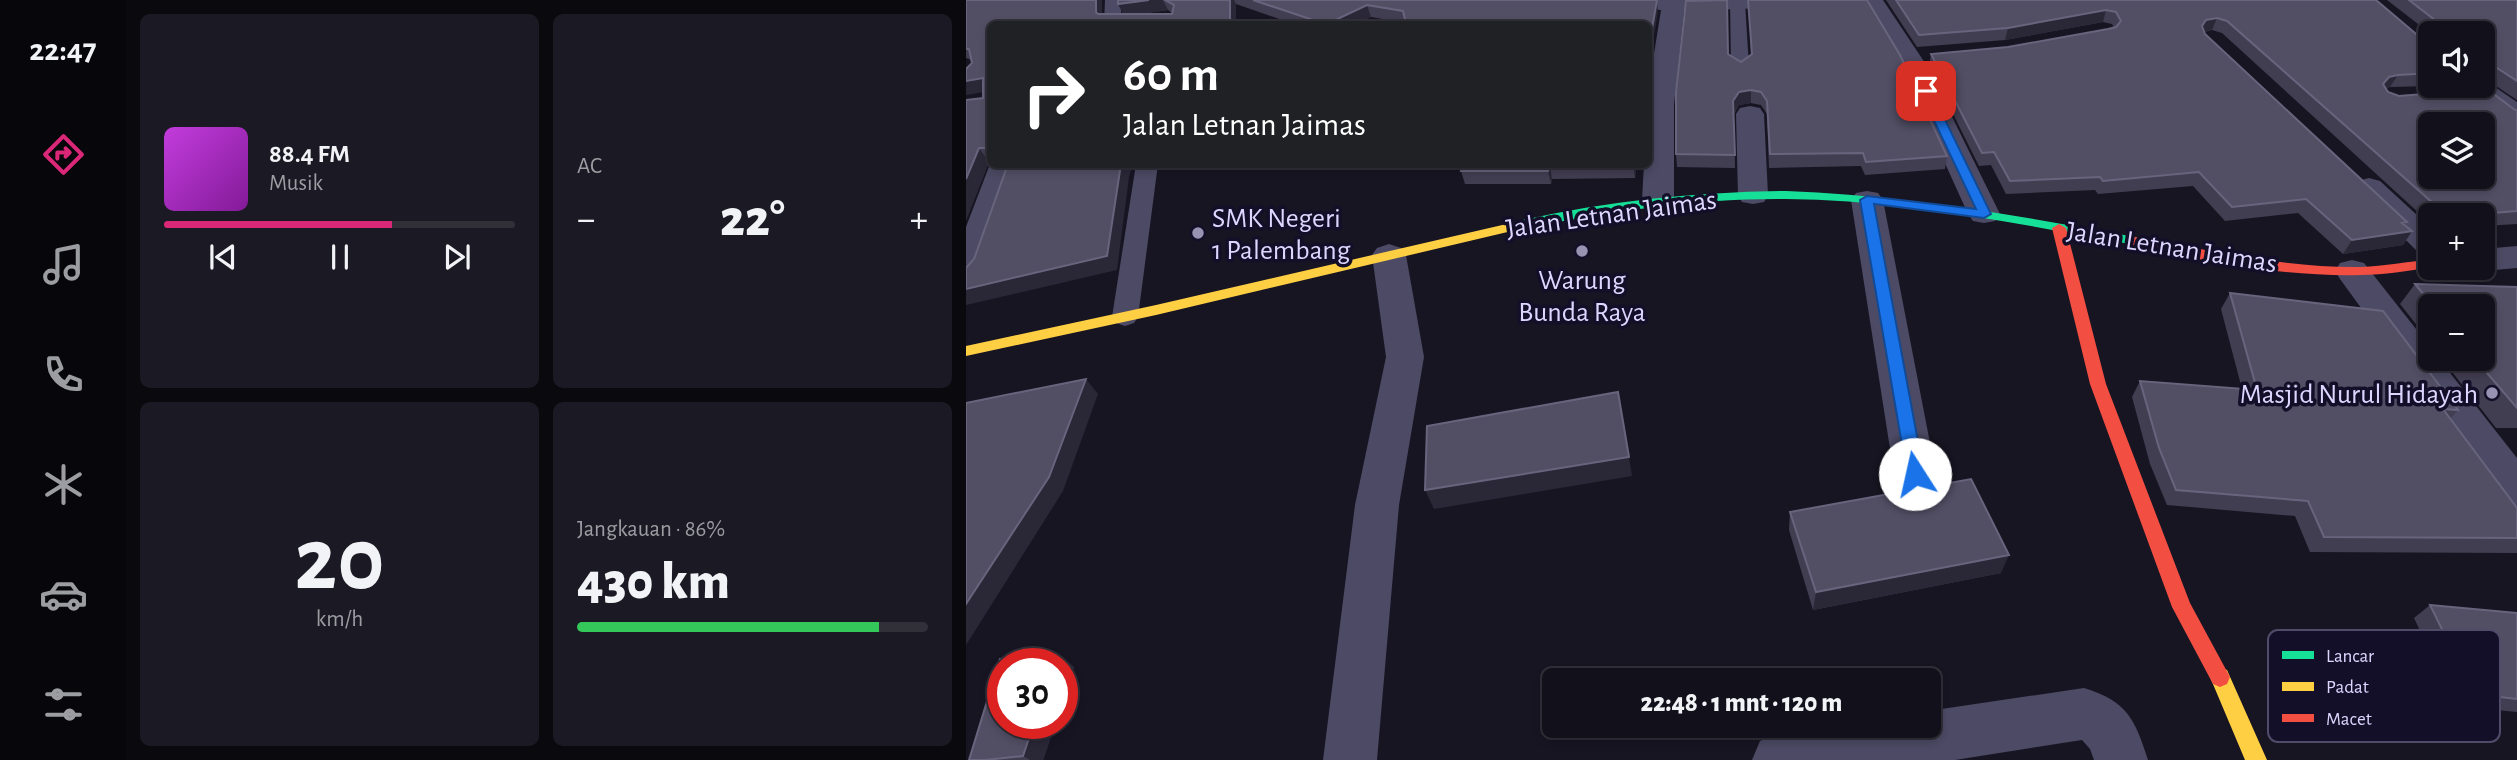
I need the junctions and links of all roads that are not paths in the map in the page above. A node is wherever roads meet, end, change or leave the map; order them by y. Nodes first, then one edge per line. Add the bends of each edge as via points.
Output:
1 (1113, 0) edge
2 (1603, 0) edge
3 (1792, 0) edge
4 (1872, 0) edge
5 (1737, 2) edge
6 (1673, 3) junction
7 (1113, 21) edge
8 (1936, 56) edge
9 (1909, 58) junction
10 (1740, 67) edge
11 (2488, 98) edge
12 (1750, 114) dead end
13 (2517, 115) edge
14 (1004, 168) edge
15 (1146, 168) edge
16 (2349, 169) edge
17 (1753, 195) junction
18 (1658, 200) junction
19 (1867, 200) junction
20 (1984, 214) junction
21 (2059, 228) junction
22 (2418, 234) edge
23 (1389, 256) junction
24 (2517, 257) edge
25 (2495, 259) edge
26 (2418, 265) edge
27 (966, 271) edge
28 (2352, 271) junction
29 (1125, 317) junction
30 (966, 351) edge
31 (1915, 474) dead end
32 (2517, 490) edge
33 (1350, 760) edge
34 (1779, 760) edge
35 (2121, 760) edge
36 (2256, 760) edge

1 - 7 lane
2 - 6 street
3 - 5 street
4 - 9 street
5 - 6 street
5 - 10 lane
6 - 18 street via 1660,105
8 - 9 street
9 - 20 street
11 - 13 street
12 - 17 street
14 - 27 street
15 - 29 lane
16 - 22 street
17 - 18 street, Jalan Letnan Jaimas
17 - 19 street, Jalan Letnan Jaimas
18 - 23 street, Jalan Letnan Jaimas via 1536,220
19 - 20 street, Jalan Letnan Jaimas
19 - 31 street
20 - 21 street, Jalan Letnan Jaimas
21 - 28 street, Jalan Letnan Jaimas via 2213,255
21 - 36 street via 2098,384 2134,486 2182,607 2226,688
23 - 29 street, Jalan Letnan Jaimas
23 - 33 street via 1412,431 1377,505
24 - 25 street
26 - 28 street, Jalan Letnan Jaimas
28 - 32 street
29 - 30 street, Jalan Letnan Jaimas
34 - 35 street via 2084,714 2102,720 2110,729

